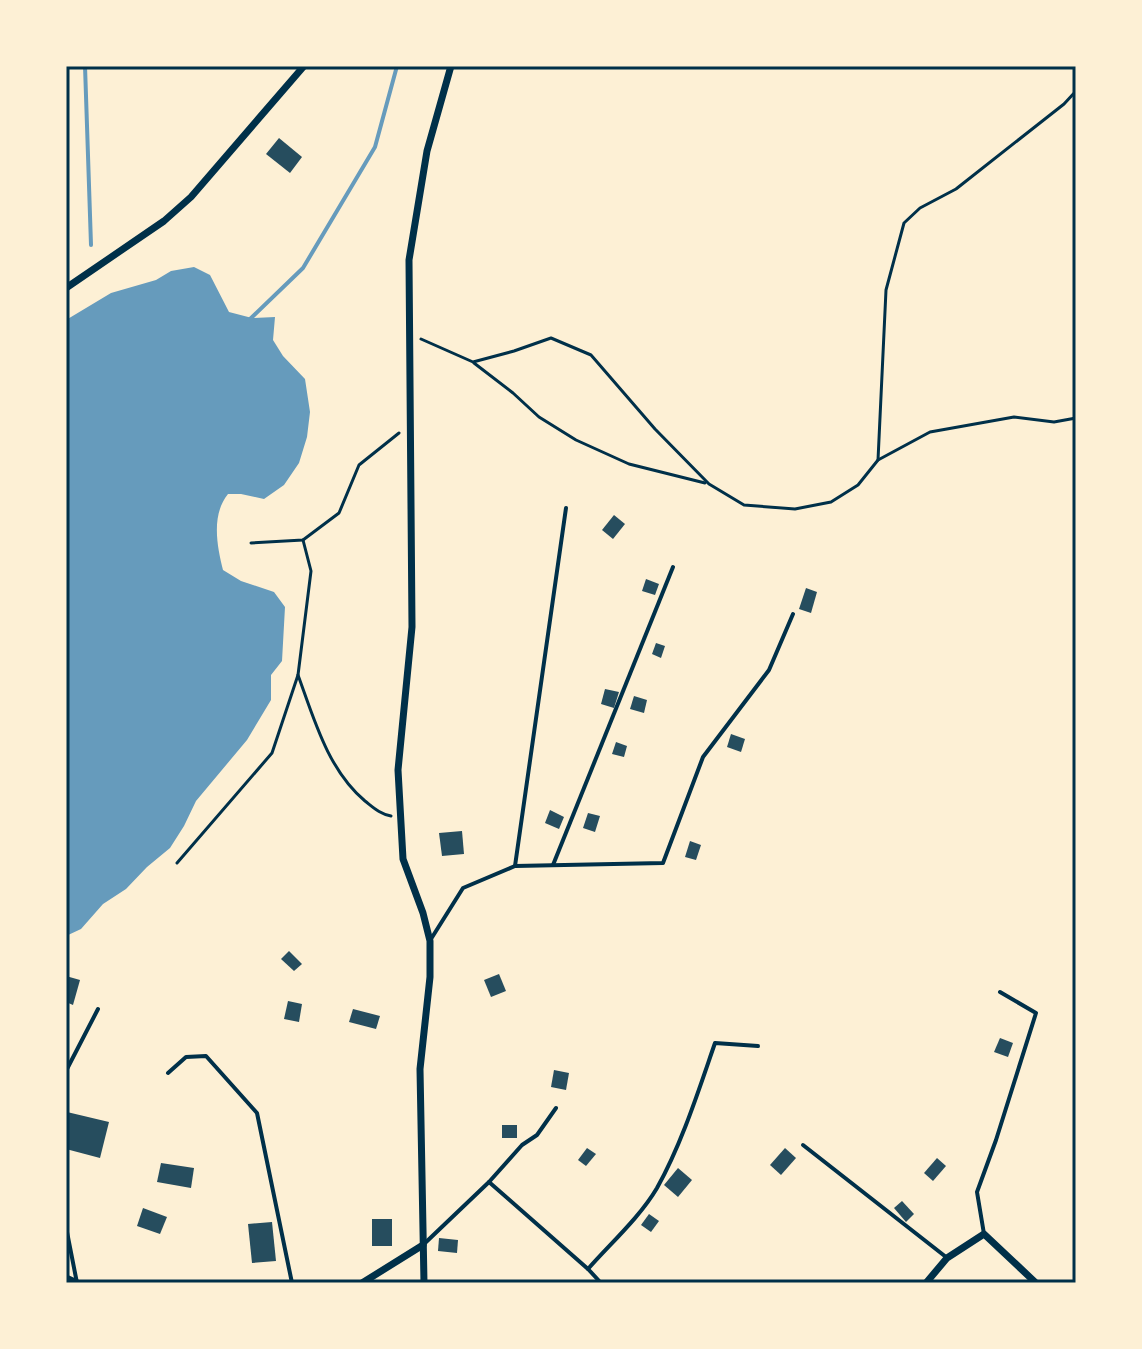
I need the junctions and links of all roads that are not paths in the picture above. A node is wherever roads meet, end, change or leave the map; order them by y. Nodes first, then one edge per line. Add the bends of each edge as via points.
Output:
1 (304, 66) edge
2 (451, 66) edge
3 (66, 288) edge
4 (566, 508) dead end
5 (673, 567) dead end
6 (793, 614) dead end
7 (553, 865) junction
8 (515, 866) junction
9 (430, 941) junction
10 (1000, 992) dead end
11 (98, 1009) dead end
12 (758, 1046) dead end
13 (66, 1071) edge
14 (168, 1073) dead end
15 (556, 1108) dead end
16 (803, 1145) dead end
17 (489, 1182) junction
18 (66, 1227) edge
19 (984, 1234) junction
20 (423, 1245) junction
21 (947, 1258) junction
22 (588, 1269) junction
23 (66, 1278) edge
24 (77, 1283) edge
25 (292, 1283) edge
26 (362, 1283) edge
27 (424, 1283) edge
28 (601, 1283) edge
29 (926, 1283) edge
30 (1036, 1283) edge

1 - 3 street via 191,197
2 - 9 street via 427,151 409,260 412,627 398,770 403,859
4 - 8 lane
5 - 7 lane
6 - 7 lane via 769,670 703,757 663,863
7 - 8 lane
8 - 9 lane via 463,888
9 - 20 street via 420,1069
10 - 19 lane via 1036,1013 977,1192
11 - 13 lane
12 - 22 lane via 715,1043 687,1124 656,1189
14 - 25 lane via 186,1057 206,1056 257,1113
15 - 17 lane via 537,1135
16 - 21 lane
17 - 20 lane
17 - 22 lane
18 - 24 lane
19 - 21 street
19 - 30 street
20 - 26 street
20 - 27 street
21 - 29 street
22 - 28 lane
23 - 24 street

